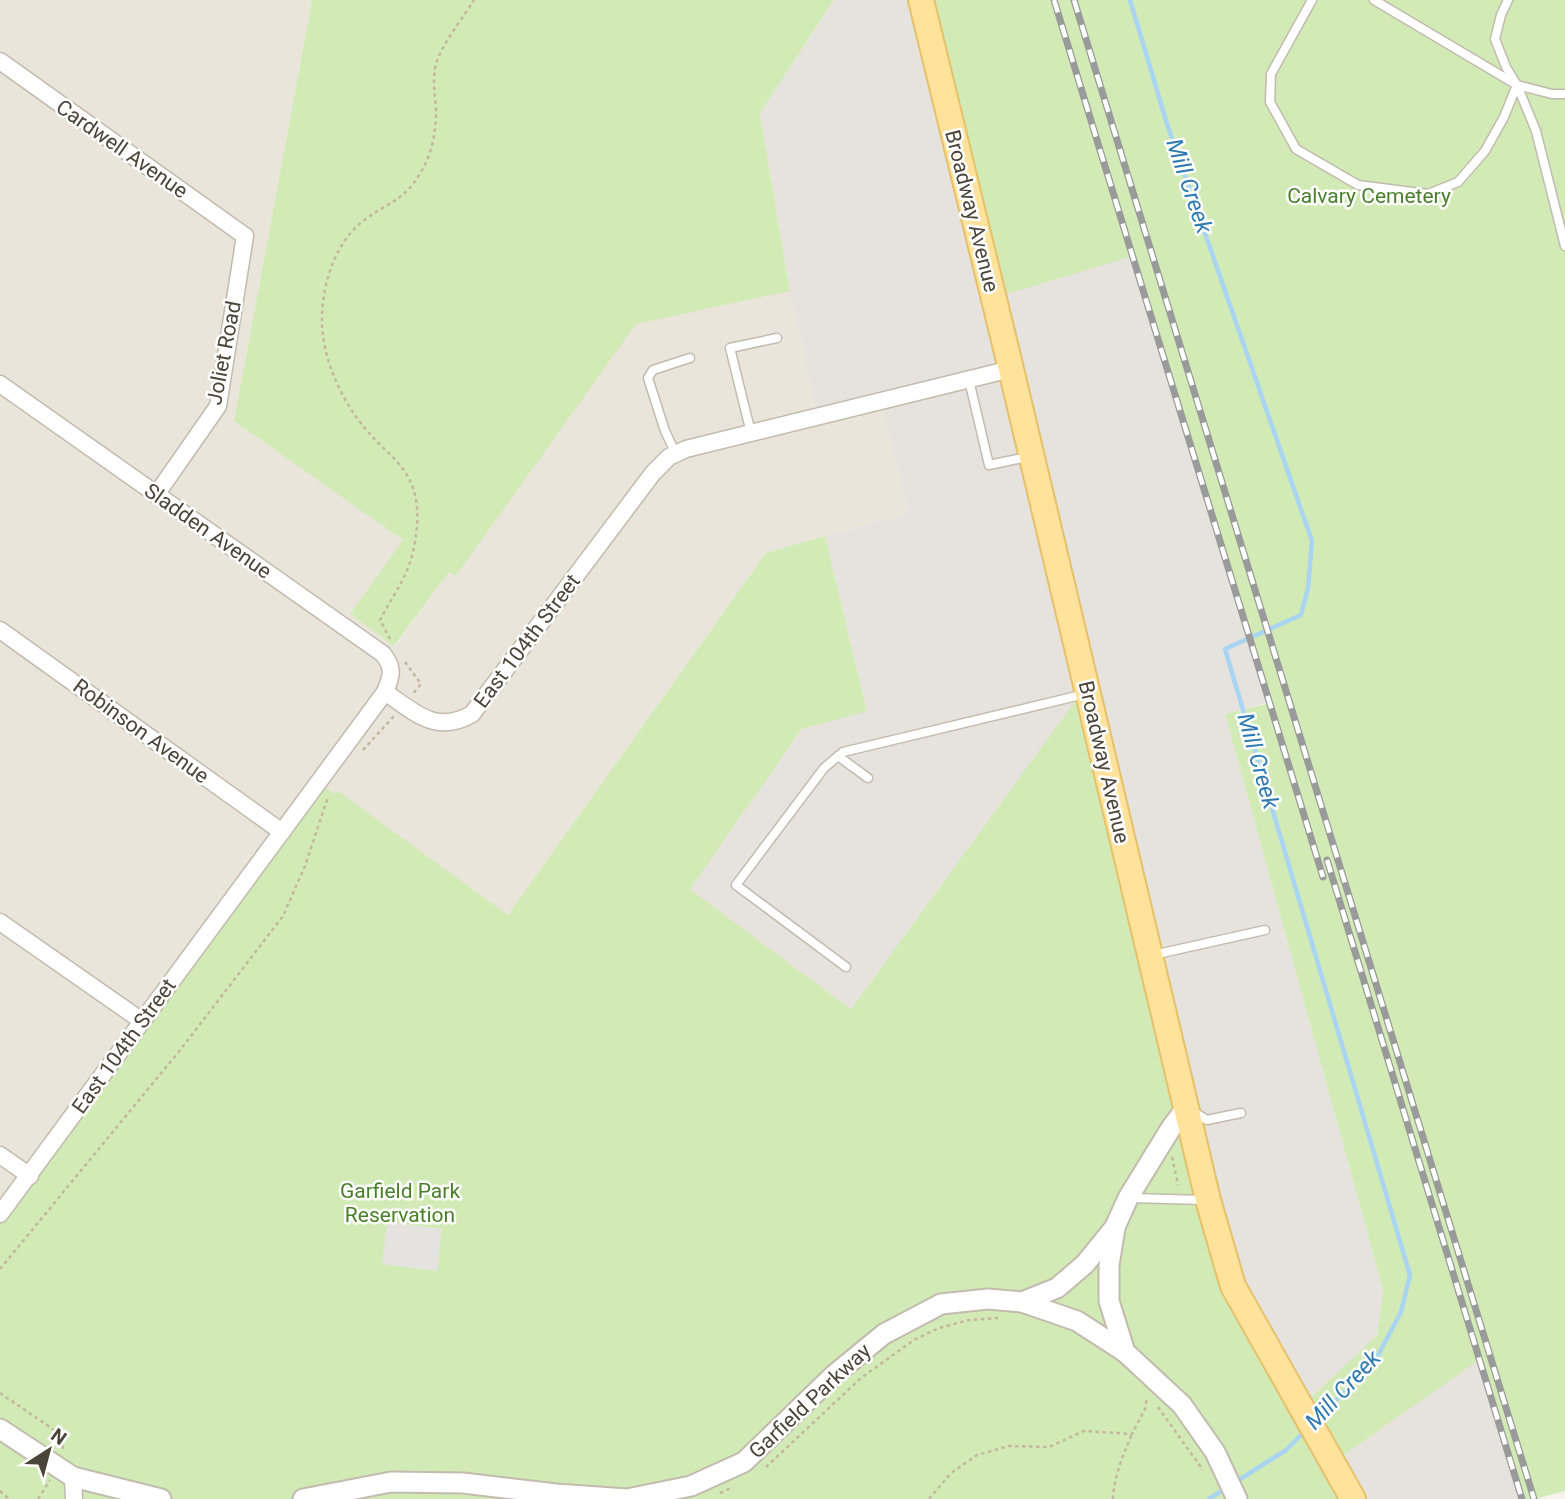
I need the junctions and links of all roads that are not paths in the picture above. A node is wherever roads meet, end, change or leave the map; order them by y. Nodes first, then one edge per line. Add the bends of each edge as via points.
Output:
1 (921, 0) edge
2 (1312, 0) edge
3 (1374, 0) edge
4 (1508, 0) edge
5 (0, 61) edge
6 (1517, 85) junction
7 (1565, 94) edge
8 (245, 236) joint
9 (1565, 246) edge
10 (777, 338) dead end
11 (690, 358) dead end
12 (1012, 369) junction
13 (969, 380) junction
14 (0, 384) edge
15 (751, 433) junction
16 (676, 454) junction
17 (1032, 456) junction
18 (156, 495) junction
19 (0, 630) edge
20 (385, 692) junction
21 (1088, 693) junction
22 (838, 756) junction
23 (868, 778) dead end
24 (282, 832) junction
25 (0, 922) edge
26 (1265, 930) dead end
27 (1150, 956) junction
28 (846, 967) dead end
29 (142, 1021) junction
30 (1186, 1108) junction
31 (1241, 1113) dead end
32 (0, 1155) edge
33 (30, 1176) junction
34 (1128, 1198) junction
35 (1208, 1200) junction
36 (0, 1214) edge
37 (1115, 1227) junction
38 (1021, 1302) junction
39 (1125, 1352) junction
40 (0, 1429) edge
41 (73, 1477) junction
42 (1237, 1498) edge
43 (74, 1499) edge
44 (161, 1499) edge
45 (303, 1499) edge
46 (1353, 1499) edge

1 - 12 main road, Broadway Avenue
2 - 6 lane via 1270,74 1270,102 1296,149 1358,185 1427,194 1458,182 1485,151
3 - 6 lane
4 - 6 lane via 1496,39
5 - 8 street, Cardwell Avenue
6 - 7 lane
6 - 9 lane via 1536,131
8 - 18 street, Joliet Road via 218,407
10 - 15 lane via 730,348
11 - 16 lane via 653,370 648,378
12 - 13 street, East 104th Street
12 - 17 main road, Broadway Avenue
13 - 15 street, East 104th Street
13 - 17 lane via 989,465
14 - 18 street, Sladden Avenue
15 - 16 street, East 104th Street
16 - 20 street, East 104th Street via 653,473 471,715 449,724 434,721
17 - 21 main road, Broadway Avenue
18 - 20 street, Sladden Avenue via 383,654 392,666
19 - 24 street, Robinson Avenue
20 - 24 street, East 104th Street
21 - 22 lane
21 - 27 main road, Broadway Avenue
22 - 23 lane
22 - 28 lane via 824,768 736,885
24 - 29 street, East 104th Street
25 - 29 street
26 - 27 lane
27 - 30 main road, Broadway Avenue
29 - 33 street, East 104th Street
30 - 31 lane via 1207,1120
30 - 34 street, Garfield Parkway
30 - 35 main road, Broadway Avenue
32 - 33 street
33 - 36 street, East 104th Street
34 - 35 lane
34 - 37 street, Garfield Parkway
35 - 46 main road, Broadway Avenue via 1233,1286
37 - 38 street, Garfield Parkway via 1085,1264 1057,1288
37 - 39 street, Garfield Parkway via 1109,1301
38 - 39 street, Garfield Parkway via 1077,1321
38 - 45 street, Garfield Parkway via 988,1299 941,1304 884,1334 744,1462 691,1486 627,1499 463,1483 391,1482
39 - 42 street, Garfield Parkway via 1182,1405 1215,1452
40 - 41 street
41 - 43 street
41 - 44 street

